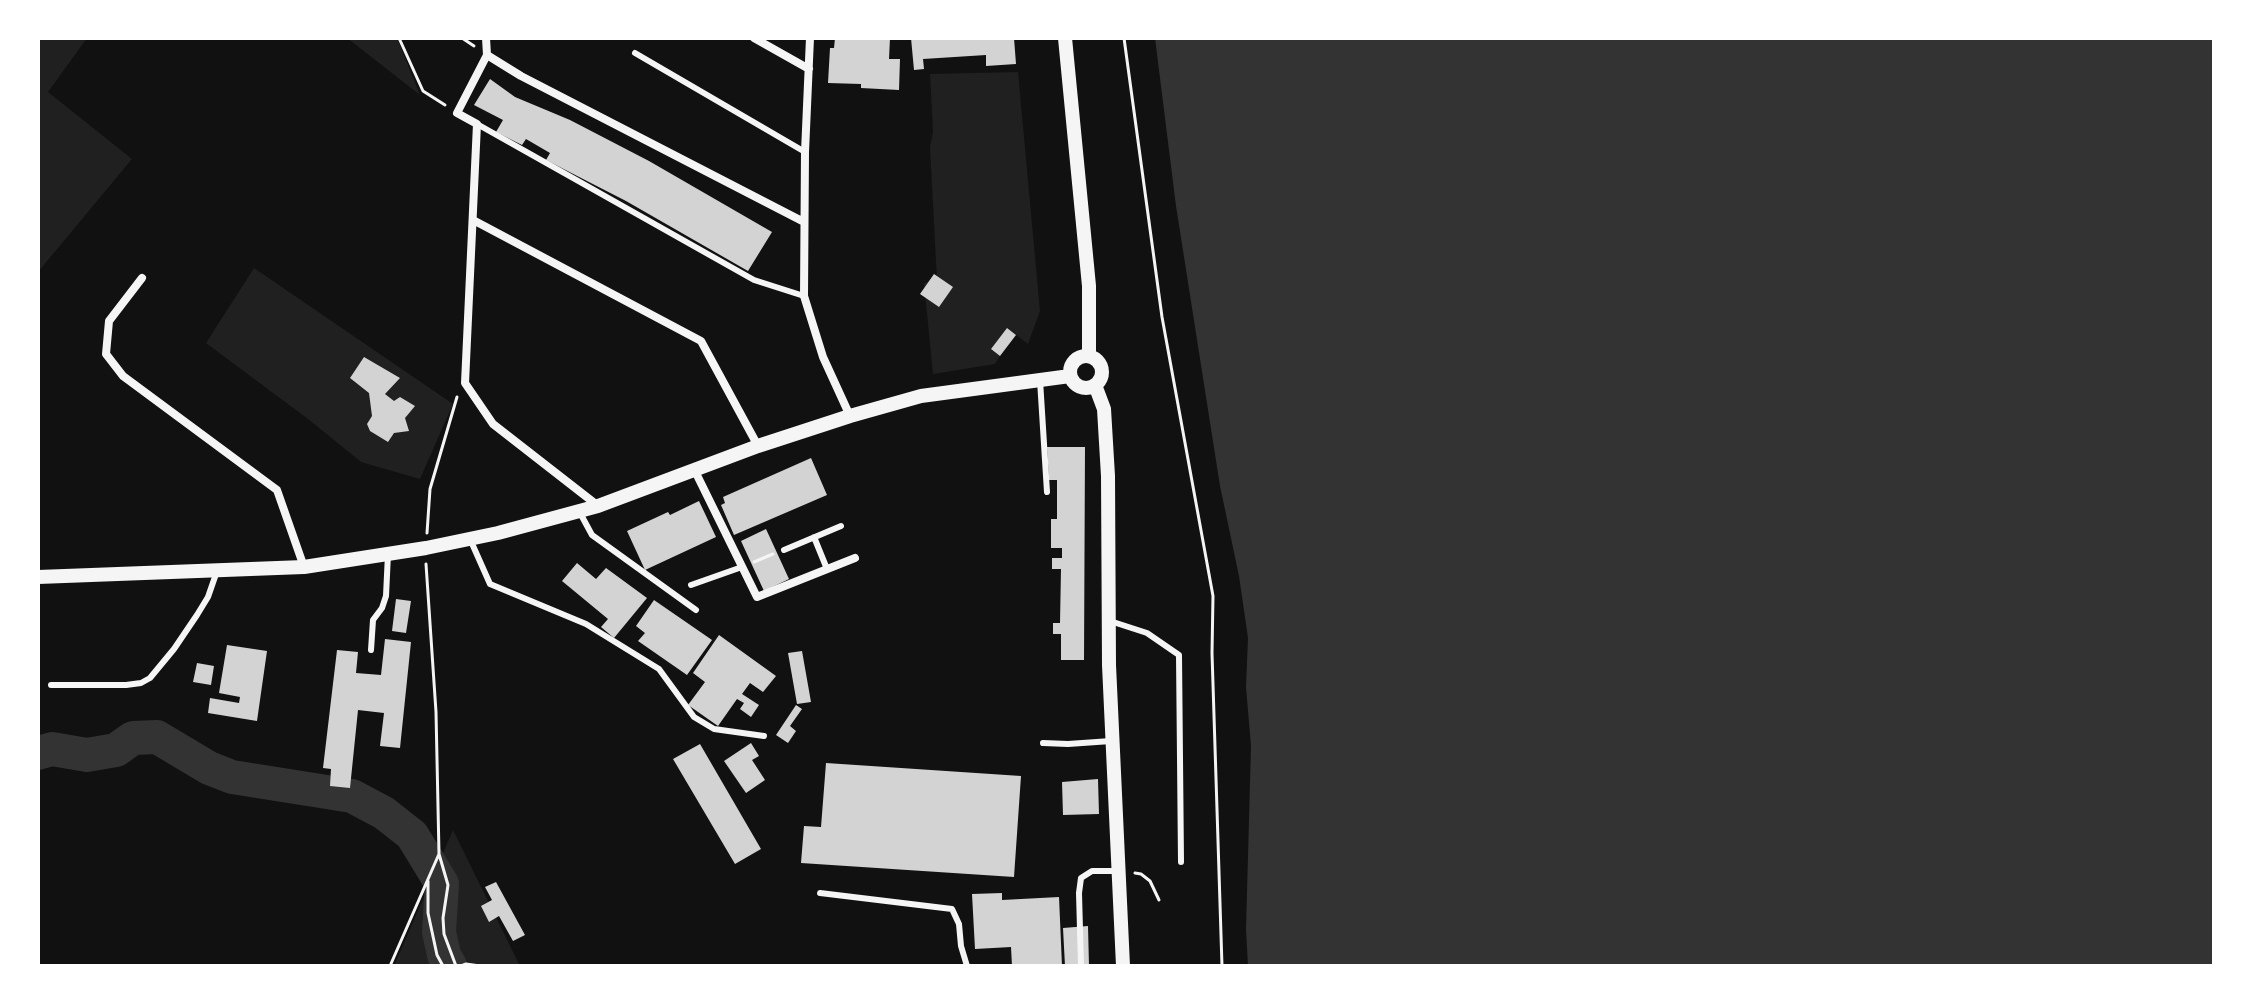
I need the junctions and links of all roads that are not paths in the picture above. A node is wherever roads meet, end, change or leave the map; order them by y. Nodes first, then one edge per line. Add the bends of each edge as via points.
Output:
1 (486, 38) edge
2 (754, 38) edge
3 (810, 38) edge
4 (1065, 38) edge
5 (635, 53) dead end
6 (487, 55) junction
7 (809, 69) junction
8 (477, 124) junction
9 (805, 152) junction
10 (473, 220) junction
11 (804, 222) junction
12 (142, 278) dead end
13 (804, 296) junction
14 (1089, 356) junction
15 (1070, 376) junction
16 (1040, 380) junction
17 (1095, 385) junction
18 (850, 416) junction
19 (758, 446) junction
20 (694, 469) junction
21 (1047, 492) dead end
22 (598, 506) junction
23 (579, 511) junction
24 (841, 526) dead end
25 (814, 537) junction
26 (470, 539) junction
27 (784, 550) road end
28 (388, 554) junction
29 (855, 558) dead end
30 (304, 567) junction
31 (742, 567) junction
32 (827, 569) junction
33 (217, 571) junction
34 (40, 574) edge
35 (691, 585) dead end
36 (696, 610) dead end
37 (1110, 621) junction
38 (371, 650) dead end
39 (51, 685) dead end
40 (764, 736) dead end
41 (1113, 741) junction
42 (1043, 743) dead end
43 (1181, 862) dead end
44 (1119, 871) junction
45 (820, 893) dead end
46 (967, 966) edge
47 (1081, 966) edge
48 (1123, 966) edge

1 - 6 street
2 - 7 street
3 - 7 street
4 - 14 street via 1089,286
5 - 9 lane
6 - 8 street via 457,113
6 - 11 street
7 - 9 street
8 - 10 street
8 - 13 lane via 754,280
9 - 11 street
10 - 19 street via 701,341
10 - 22 street via 465,383 493,424
11 - 13 street
12 - 30 street via 109,321 106,354 123,376 277,490
13 - 18 street via 823,357
14 - 15 street via 1075,360
14 - 17 street via 1101,369
15 - 16 street
15 - 17 street via 1080,387
16 - 18 street via 921,396
16 - 21 lane
17 - 37 street via 1105,422
18 - 19 street
19 - 20 street
20 - 22 street
20 - 31 street
22 - 23 street
23 - 26 street
23 - 36 lane via 592,535
24 - 25 lane
25 - 27 lane
25 - 32 lane
26 - 28 street
26 - 40 lane via 490,584 586,624 659,669 694,717 714,729
28 - 30 street
28 - 38 lane via 386,596 373,620
29 - 32 street
30 - 33 street
31 - 32 street via 757,597
31 - 35 lane
33 - 34 street
33 - 39 lane via 197,615 150,678 126,685
37 - 41 street
37 - 43 lane via 1147,633 1179,655
41 - 42 lane
41 - 44 street
44 - 47 lane via 1092,871 1081,878
44 - 48 street
45 - 46 lane via 952,909

